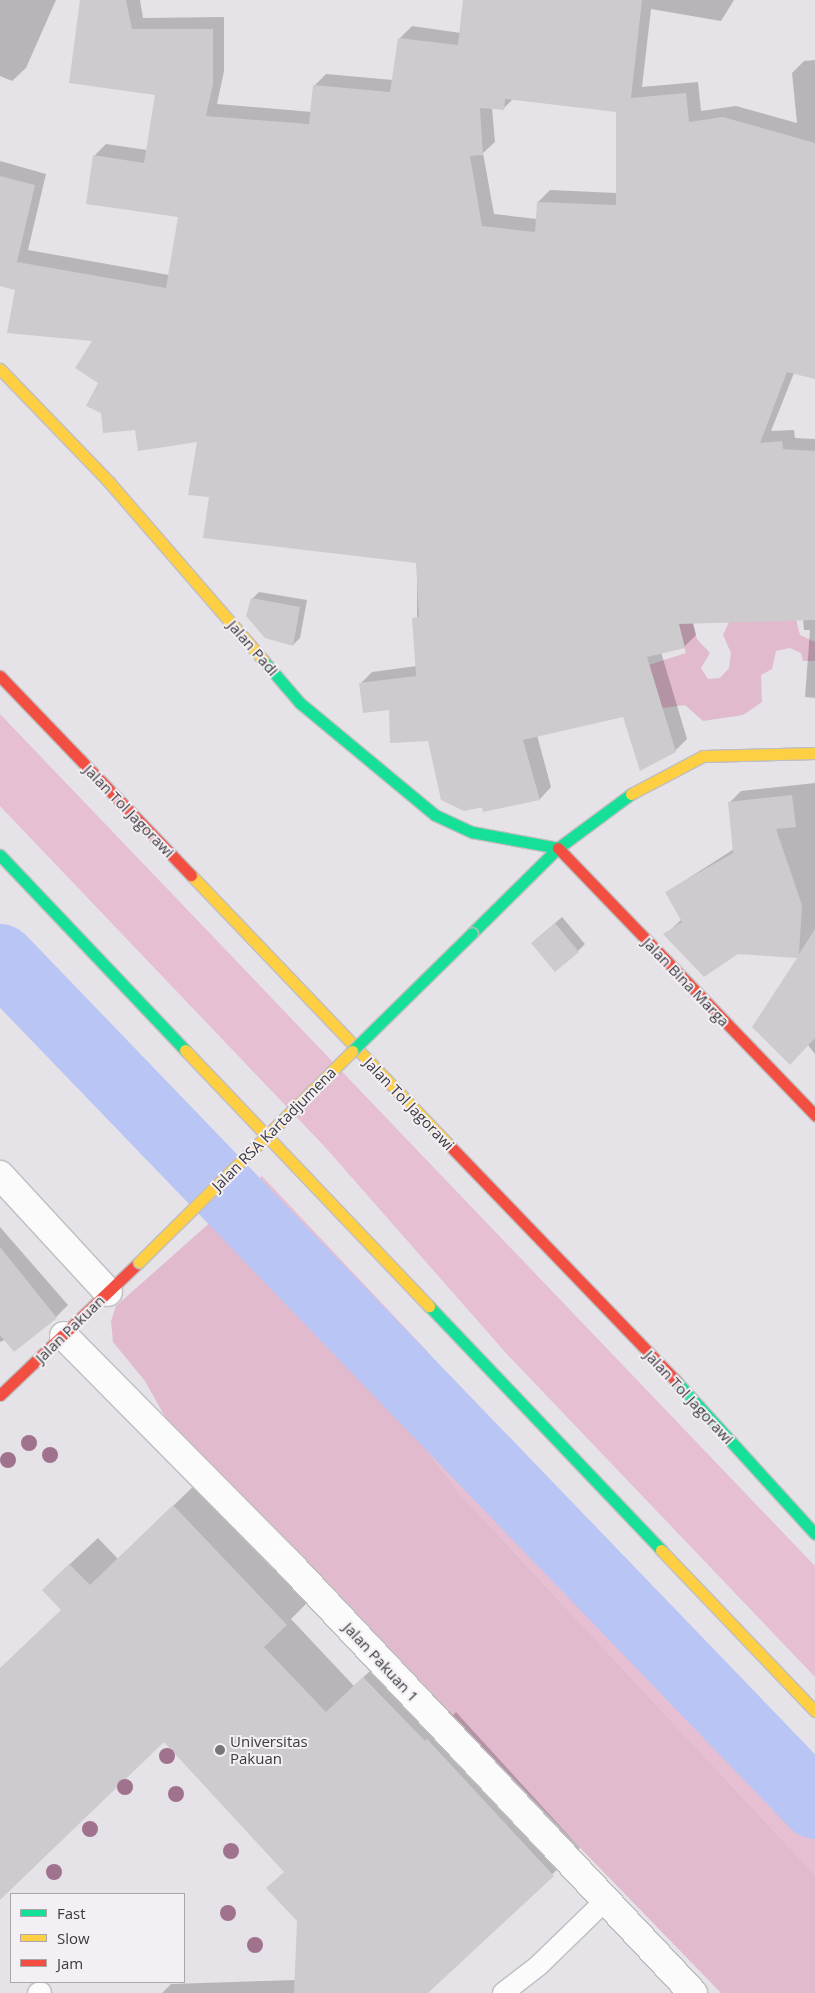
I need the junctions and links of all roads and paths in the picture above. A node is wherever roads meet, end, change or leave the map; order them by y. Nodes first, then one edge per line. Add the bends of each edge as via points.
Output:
1 (0, 369) edge
2 (0, 676) edge
3 (815, 753) edge
4 (558, 848) junction
5 (0, 855) edge
6 (815, 1116) edge
7 (0, 1175) edge
8 (12, 1202) edge
9 (139, 1262) joint
10 (108, 1292) junction
11 (64, 1336) junction
12 (0, 1395) edge
13 (815, 1534) edge
14 (815, 1711) edge
15 (608, 1899) junction
16 (503, 1993) edge
17 (692, 1993) edge

1 - 4 main road, Jalan Padi via 109,482 300,702 434,815 472,832
2 - 13 main road, Jalan Tol Jagorawi via 674,1380
3 - 4 main road, Jalan RSA Kartadjumena via 703,756 634,791
4 - 6 main road, Jalan Bina Marga
4 - 9 main road, Jalan RSA Kartadjumena, bridge
5 - 14 main road
7 - 8 street
8 - 10 street
9 - 10 main road, Jalan Pakuan
10 - 11 main road, Jalan Pakuan
11 - 12 main road, Jalan Pakuan
11 - 15 street, Jalan Pakuan 1 via 284,1558
15 - 16 lane via 538,1966
15 - 17 street, Jalan Pakuan 1

